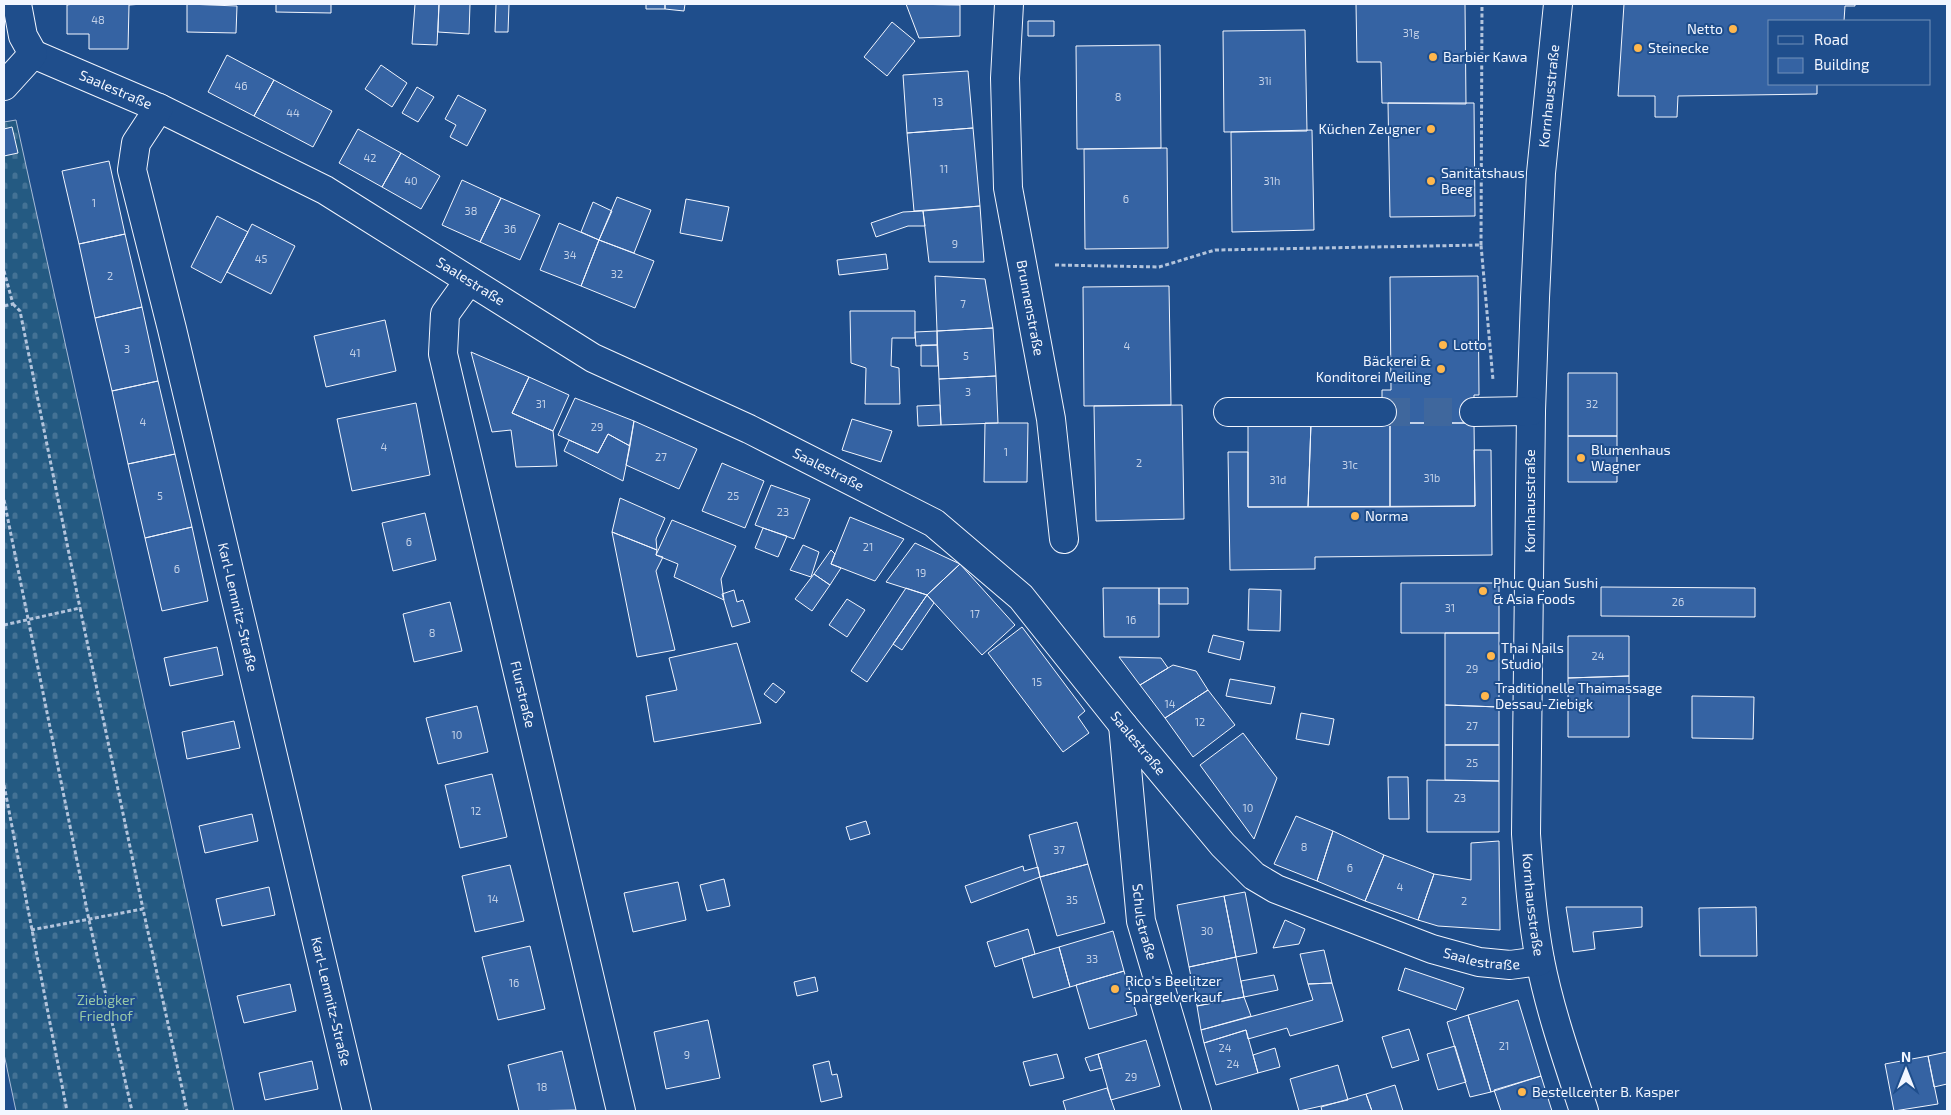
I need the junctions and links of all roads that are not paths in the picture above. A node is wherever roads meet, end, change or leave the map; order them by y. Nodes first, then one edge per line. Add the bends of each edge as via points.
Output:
1 (17, 4) edge
2 (1009, 4) edge
3 (1558, 4) edge
4 (33, 54) junction
5 (4, 86) edge
6 (159, 108) junction
7 (468, 282) junction
8 (1485, 411) tunnel mouth
9 (1531, 411) junction
10 (1228, 412) dead end
11 (1382, 412) tunnel mouth
12 (1064, 539) dead end
13 (1123, 725) junction
14 (1540, 961) junction
15 (357, 1111) edge
16 (621, 1111) edge
17 (1197, 1111) edge
18 (1584, 1111) edge

1 - 4 street via 23,36
2 - 12 street, Brunnenstraße via 1005,78 1008,188 1051,419
3 - 9 street, Kornhausstraße via 1541,173
4 - 5 street
4 - 6 street, Saalestraße
6 - 7 street, Saalestraße via 325,190
6 - 15 street, Karl-Lemnitz-Straße via 136,144 132,170
7 - 13 street, Saalestraße via 593,358 749,429 934,523 1021,596
7 - 16 street, Flurstraße via 445,314 443,354
8 - 9 street
9 - 14 street, Kornhausstraße via 1526,834 1530,897
10 - 11 street
13 - 14 street, Saalestraße via 1238,861 1254,876 1276,889 1432,949 1479,962 1510,965
13 - 17 street, Schulstraße via 1141,921
14 - 18 street, Kornhausstraße

